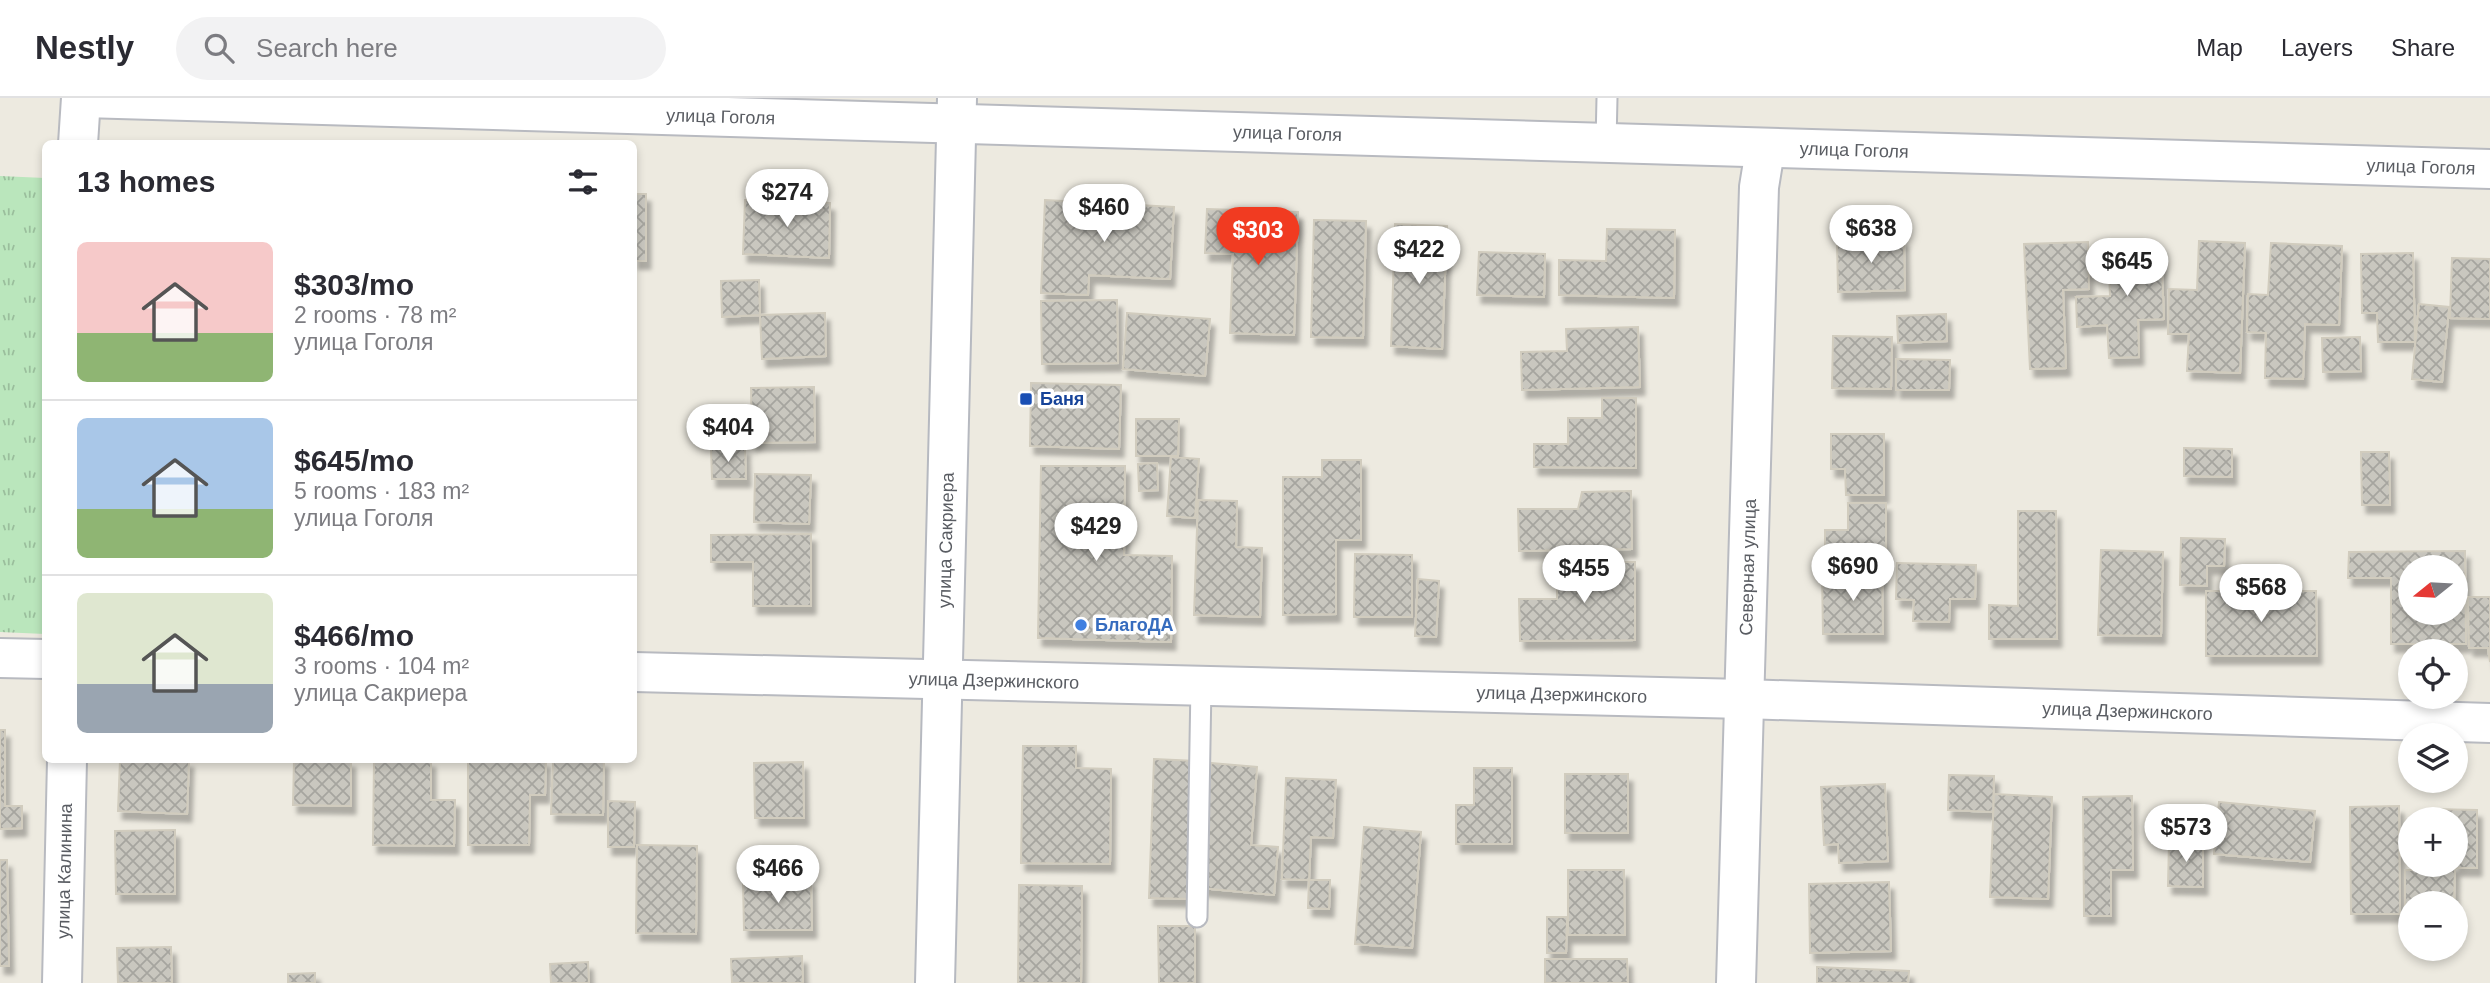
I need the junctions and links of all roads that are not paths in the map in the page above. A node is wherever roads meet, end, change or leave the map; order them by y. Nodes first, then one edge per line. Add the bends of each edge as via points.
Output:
1 (83, 98) edge
2 (1607, 98) edge
3 (526, 106) edge
4 (957, 111) edge
5 (78, 140) edge
6 (1606, 143) junction
7 (1765, 150) junction
8 (2490, 169) edge
9 (0, 658) edge
10 (42, 659) edge
11 (637, 672) edge
12 (943, 678) junction
13 (1201, 685) junction
14 (1744, 699) junction
15 (2490, 723) edge
16 (67, 763) edge
17 (1197, 917) dead end
18 (62, 983) edge
19 (935, 983) edge
20 (1736, 983) edge

1 - 3 street, улица Гоголя
1 - 5 street
2 - 6 lane
3 - 4 street, улица Гоголя
4 - 6 street, улица Гоголя
4 - 12 street, улица Сакриера
6 - 7 street, улица Гоголя
7 - 8 street, улица Гоголя
7 - 14 street, Северная улица via 1759,201
9 - 10 street
11 - 12 street, улица Дзержинского
12 - 13 street, улица Дзержинского
12 - 19 street, улица Сакриера
13 - 14 street, улица Дзержинского
13 - 17 lane
14 - 15 street, улица Дзержинского
14 - 20 street, Северная улица
16 - 18 street, улица Калинина

